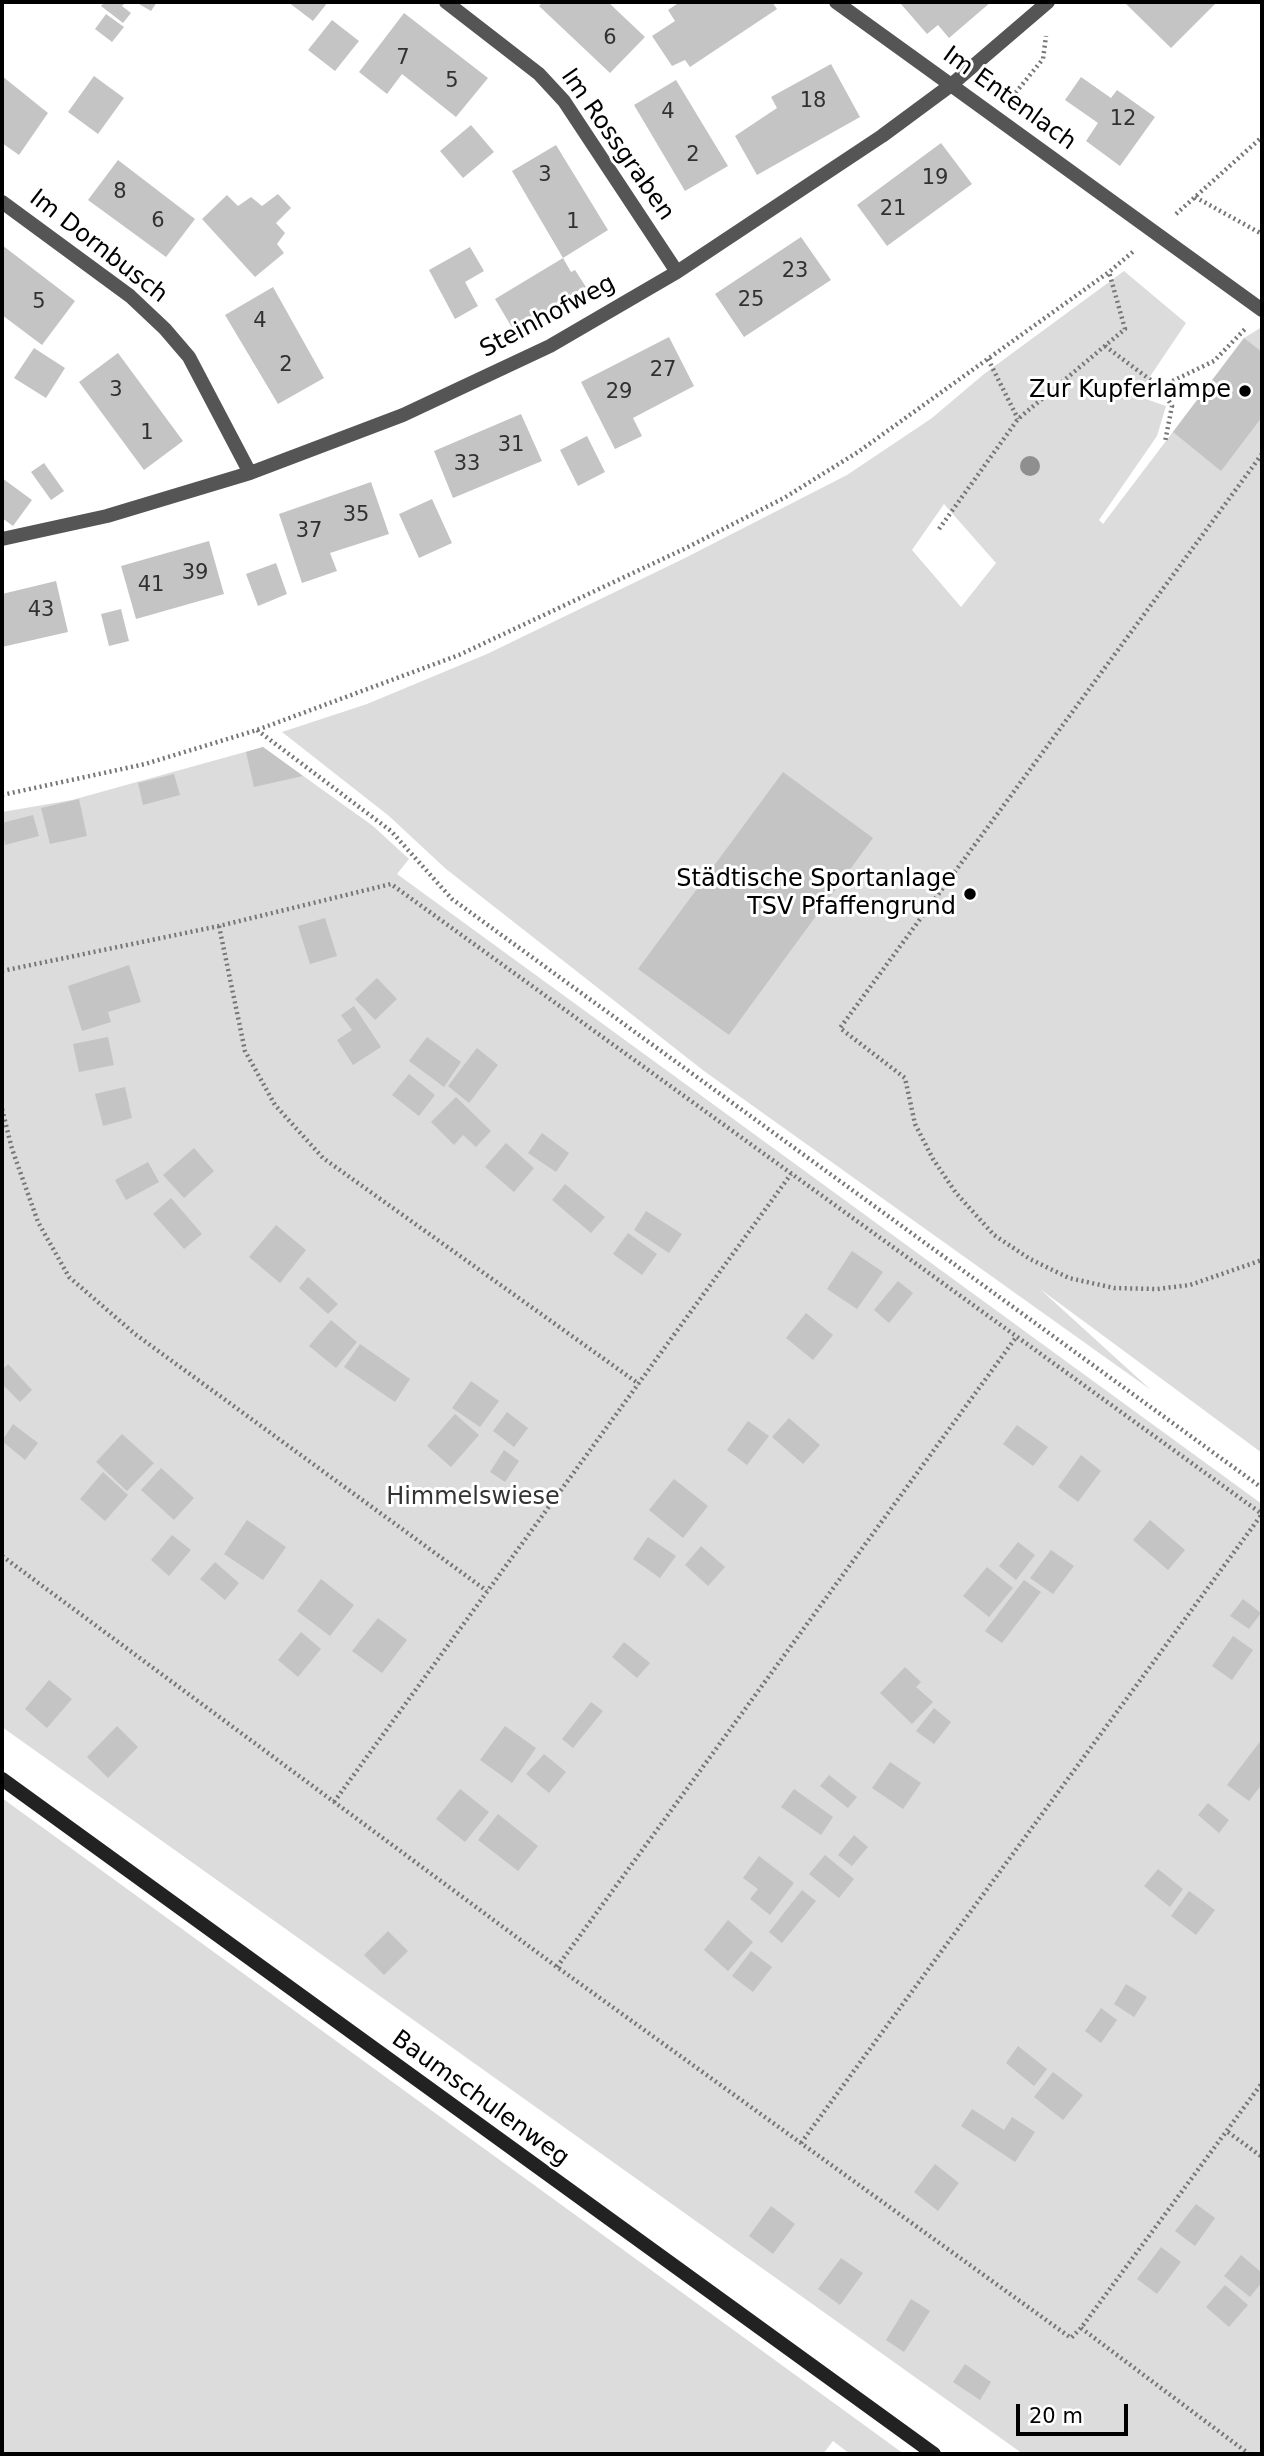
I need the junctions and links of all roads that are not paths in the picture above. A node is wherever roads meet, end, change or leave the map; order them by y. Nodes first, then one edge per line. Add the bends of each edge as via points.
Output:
1 (446, 2) edge
2 (836, 2) edge
3 (1045, 5) edge
4 (950, 85) junction
5 (2, 202) edge
6 (677, 272) junction
7 (1257, 316) edge
8 (250, 473) junction
9 (2, 539) edge
10 (2, 1779) edge
11 (934, 2454) edge

1 - 6 street, Im Rossgraben via 539,74 564,101
2 - 4 street, Im Entenlach
3 - 4 street, Steinhofweg
4 - 6 street, Steinhofweg via 872,143
4 - 7 street, Im Entenlach via 1155,233
5 - 8 street, Im Dornbusch via 130,296 165,329 189,357
6 - 8 street, Steinhofweg via 525,358 403,415
8 - 9 street, Steinhofweg via 107,516
10 - 11 street, Baumschulenweg

